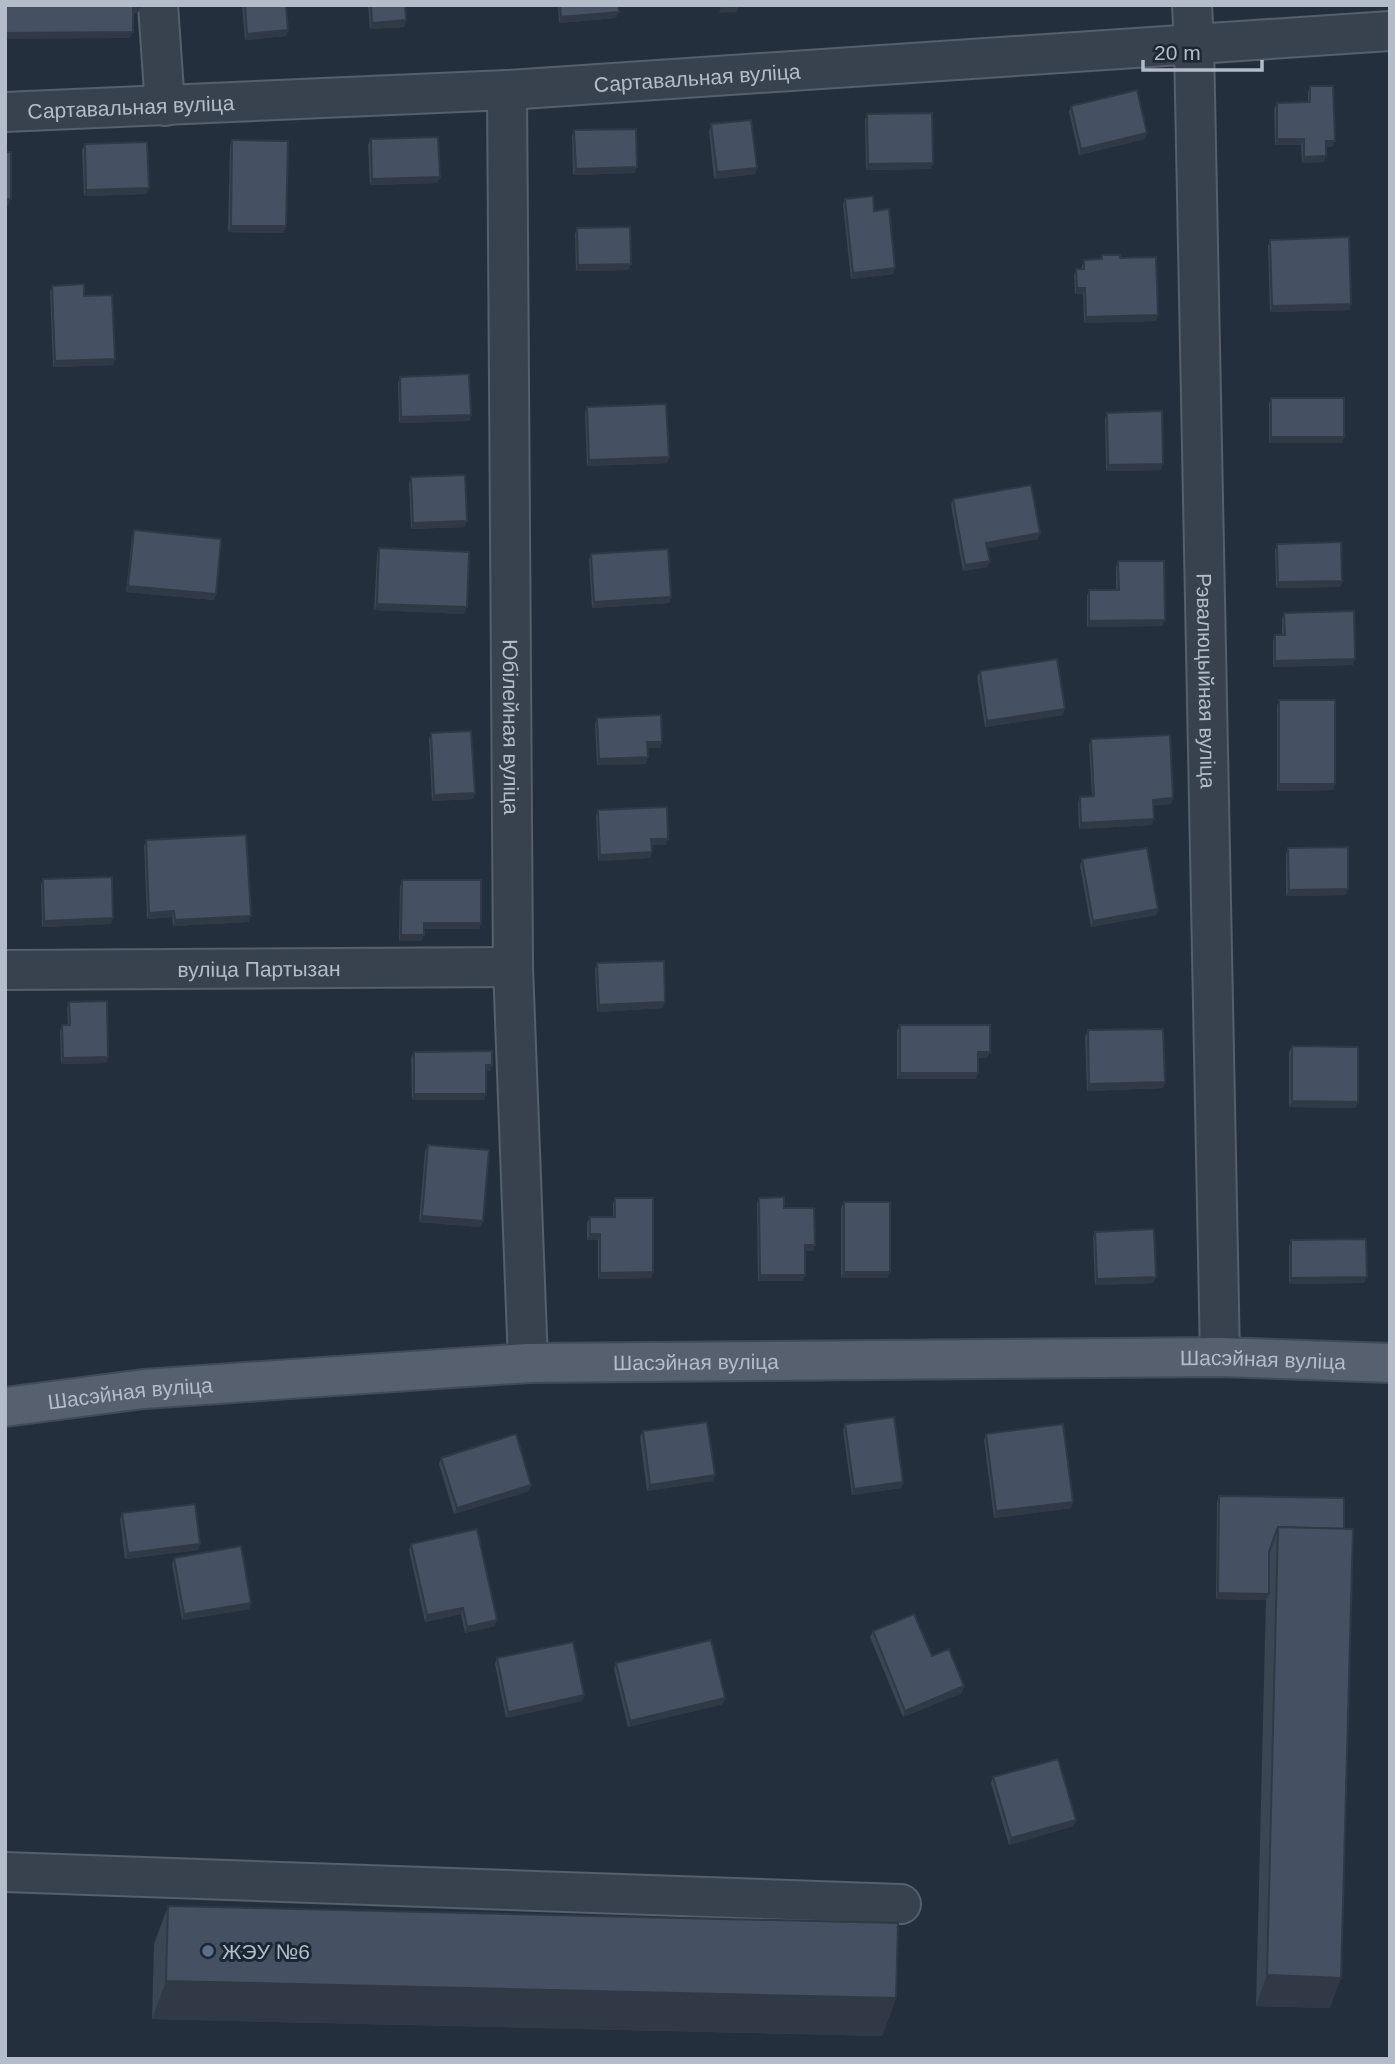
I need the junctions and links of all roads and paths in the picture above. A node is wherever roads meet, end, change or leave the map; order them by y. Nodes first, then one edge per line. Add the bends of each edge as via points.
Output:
1 (158, 5) edge
2 (1192, 5) edge
3 (1390, 31) edge
4 (1194, 44) junction
5 (507, 90) junction
6 (165, 106) junction
7 (5, 112) edge
8 (513, 968) junction
9 (5, 970) edge
10 (1220, 1357) junction
11 (528, 1363) junction
12 (1390, 1363) edge
13 (5, 1407) edge
14 (5, 1872) edge
15 (901, 1904) dead end

1 - 6 street
2 - 4 street, Рэвалюцыйная вуліца
3 - 4 street, Сартавальная вуліца
4 - 5 street, Сартавальная вуліца
4 - 10 street, Рэвалюцыйная вуліца
5 - 6 street, Сартавальная вуліца
5 - 8 street, Юбілейная вуліца
6 - 7 street, Сартавальная вуліца
8 - 9 street, вуліца Партызан
8 - 11 street, Юбілейная вуліца
10 - 11 main road, Шасэйная вуліца
10 - 12 main road, Шасэйная вуліца
11 - 13 main road, Шасэйная вуліца via 144,1389
14 - 15 street

